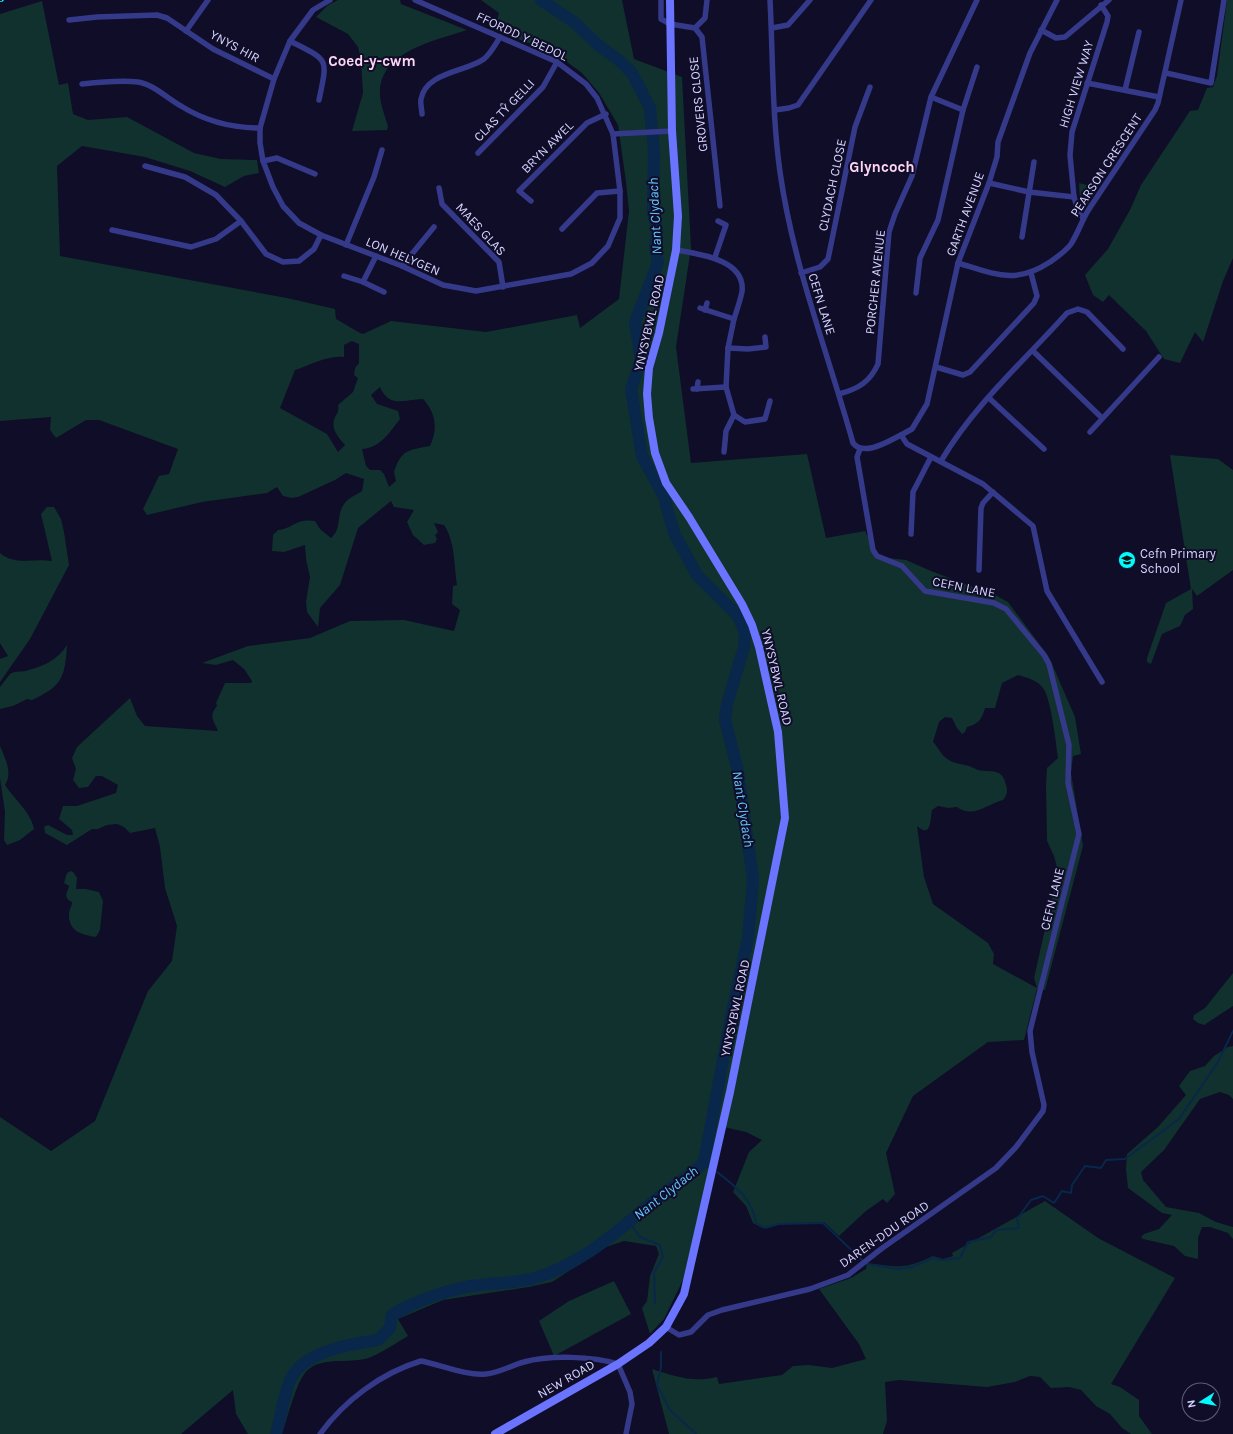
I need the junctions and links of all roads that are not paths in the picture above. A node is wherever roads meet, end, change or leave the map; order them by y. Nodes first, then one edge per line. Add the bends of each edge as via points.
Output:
1 (208, 0) edge
2 (316, 0) edge
3 (330, 0) edge
4 (415, 0) edge
5 (661, 0) edge
6 (670, 0) edge
7 (707, 0) edge
8 (770, 0) edge
9 (810, 0) edge
10 (872, 0) edge
11 (977, 0) edge
12 (1057, 0) edge
13 (1109, 0) edge
14 (1181, 0) edge
15 (1224, 0) edge
16 (320, 5) junction
17 (1101, 6) junction
18 (69, 20) dead end
19 (670, 24) junction
20 (695, 28) junction
21 (772, 28) junction
22 (1041, 30) junction
23 (186, 31) junction
24 (1139, 32) dead end
25 (500, 37) junction
26 (290, 41) junction
27 (557, 62) junction
28 (977, 67) dead end
29 (1166, 73) junction
30 (274, 79) junction
31 (1087, 83) junction
32 (82, 84) dead end
33 (870, 87) dead end
34 (1125, 90) junction
35 (931, 97) junction
36 (1159, 97) junction
37 (319, 100) dead end
38 (775, 110) junction
39 (964, 110) junction
40 (422, 114) dead end
41 (606, 114) junction
42 (260, 128) junction
43 (672, 131) junction
44 (613, 134) junction
45 (382, 150) dead end
46 (478, 153) dead end
47 (263, 161) junction
48 (1034, 162) dead end
49 (144, 166) dead end
50 (315, 174) dead end
51 (989, 183) junction
52 (439, 188) dead end
53 (620, 191) junction
54 (1028, 192) junction
55 (1074, 197) junction
56 (530, 201) dead end
57 (720, 206) dead end
58 (1083, 218) junction
59 (242, 221) junction
60 (718, 221) dead end
61 (434, 227) dead end
62 (562, 229) dead end
63 (112, 230) dead end
64 (321, 235) junction
65 (1022, 237) dead end
66 (346, 245) junction
67 (676, 250) junction
68 (376, 256) junction
69 (715, 257) junction
70 (958, 263) junction
71 (402, 266) junction
72 (801, 273) junction
73 (1031, 273) junction
74 (344, 276) dead end
75 (363, 282) junction
76 (503, 287) junction
77 (384, 292) dead end
78 (916, 293) dead end
79 (707, 303) dead end
80 (734, 319) junction
81 (765, 337) dead end
82 (728, 348) junction
83 (1123, 349) dead end
84 (1033, 351) junction
85 (1159, 357) dead end
86 (936, 367) junction
87 (698, 382) dead end
88 (726, 387) junction
89 (839, 394) junction
90 (989, 398) junction
91 (770, 401) dead end
92 (734, 415) junction
93 (1102, 418) junction
94 (1090, 432) dead end
95 (901, 436) junction
96 (860, 449) junction
97 (1044, 449) dead end
98 (724, 452) dead end
99 (931, 457) junction
100 (941, 461) junction
101 (993, 492) junction
102 (912, 534) dead end
103 (978, 570) dead end
104 (1102, 682) dead end
105 (1043, 1111) joint
106 (666, 1327) junction
107 (649, 1343) joint
108 (618, 1364) junction
109 (320, 1434) edge
110 (495, 1434) edge
111 (626, 1434) edge

1 - 23 street
2 - 16 street
3 - 16 street
4 - 25 street, FFORDD Y BEDOL
5 - 19 street via 661,19
6 - 19 main road, YNYSYBWL ROAD
7 - 20 street via 705,18
8 - 21 street, CEFN LANE
9 - 21 street via 788,25
10 - 38 street via 798,105
11 - 35 street, PORCHER AVENUE
12 - 22 street, GARTH AVENUE
13 - 17 street
14 - 29 street, PEARSON CRESCENT
15 - 29 street via 1211,84
16 - 26 street via 313,10
17 - 22 street via 1065,38 1056,38
17 - 31 street, HIGH VIEW WAY via 1108,16 1108,22
18 - 23 street, YNYS HIR via 157,15 167,18
19 - 20 street
19 - 43 main road, YNYSYBWL ROAD
20 - 57 street, GROVERS CLOSE via 702,37
21 - 38 street, CEFN LANE
22 - 51 street, GARTH AVENUE via 1030,52 1007,115
23 - 30 street, YNYS HIR via 213,49
24 - 34 street
25 - 27 street, FFORDD Y BEDOL
25 - 40 street via 483,60 439,78 428,86 421,98
26 - 30 street
26 - 37 street via 323,60 325,70
27 - 41 street, FFORDD Y BEDOL via 586,84
27 - 46 street, CLAS TŶ GELLI via 543,87
28 - 39 street
29 - 36 street, PEARSON CRESCENT
30 - 42 street
31 - 34 street
31 - 55 street, HIGH VIEW WAY via 1072,132 1070,155
32 - 42 street via 138,82 207,119 239,128
33 - 72 street, CLYDACH CLOSE via 855,127 828,259 820,267
34 - 36 street
35 - 39 street
35 - 89 street, PORCHER AVENUE via 912,176 894,214 889,232 878,364 866,383
36 - 58 street, PEARSON CRESCENT via 1155,110
38 - 72 street, CEFN LANE via 780,171
39 - 78 street via 938,220 920,258
41 - 44 street, FFORDD Y BEDOL
41 - 56 street, BRYN AWEL via 587,123 519,191
42 - 47 street, LON HELYGEN
43 - 44 street
43 - 67 main road, YNYSYBWL ROAD via 678,216
44 - 53 street, FFORDD Y BEDOL
45 - 66 street via 374,177
47 - 50 street via 277,158
47 - 64 street, LON HELYGEN via 283,206 299,223
48 - 54 street
49 - 59 street via 185,177 216,195
51 - 54 street
51 - 70 street, GARTH AVENUE
52 - 76 street, MAES GLAS via 442,204 499,262
53 - 62 street via 597,193
53 - 76 street, LON HELYGEN via 620,218 608,246 592,263 571,274
54 - 55 street
54 - 65 street
55 - 58 street, HIGH VIEW WAY
58 - 73 street, PEARSON CRESCENT via 1066,249
59 - 63 street via 216,239 191,247
59 - 64 street via 266,254 283,262 299,261 314,249
60 - 69 street via 726,225
61 - 71 street
64 - 66 street, LON HELYGEN
66 - 68 street, LON HELYGEN
67 - 69 street
67 - 106 main road, YNYSYBWL ROAD via 649,368 648,400 655,452 666,483 742,604 752,625 778,732 785,818 732,1085 693,1264 684,1294
68 - 71 street, LON HELYGEN
68 - 75 street
69 - 80 street via 732,267 739,279 742,291
70 - 73 street, PEARSON CRESCENT via 1005,276
70 - 86 street, GARTH AVENUE
71 - 76 street, LON HELYGEN via 443,285 476,291
72 - 89 street, CEFN LANE
73 - 86 street via 1037,296 1034,303 970,372 963,375
74 - 75 street
75 - 77 street
79 - 80 street via 702,309
80 - 82 street
81 - 82 street via 766,347
82 - 88 street
83 - 84 street via 1087,312 1078,309 1067,313
84 - 90 street
84 - 93 street
85 - 93 street
86 - 95 street, GARTH AVENUE via 927,404 912,429
87 - 88 street via 695,389
88 - 92 street
89 - 96 street, CEFN LANE via 853,443
90 - 97 street
90 - 100 street via 952,442
91 - 92 street via 765,419 746,422
92 - 98 street via 726,430
93 - 94 street
95 - 96 street via 868,449
95 - 99 street via 907,444
96 - 105 street, CEFN LANE via 857,457 873,550 877,556 902,566 925,591 994,602 1006,609 1049,664 1069,745 1068,783 1079,834 1030,1031
99 - 100 street
99 - 102 street via 913,492
100 - 101 street
101 - 103 street via 981,508
101 - 104 street via 1033,526 1047,591
105 - 106 street, DAREN-DDU ROAD via 996,1168 848,1275 810,1289 708,1315 691,1332 679,1335
106 - 107 main road, YNYSYBWL ROAD
107 - 108 main road, NEW ROAD
108 - 109 street via 588,1359 532,1360 488,1374 478,1374 421,1361 382,1378 354,1398 332,1417
108 - 110 main road, NEW ROAD
108 - 111 street via 630,1392 632,1404

